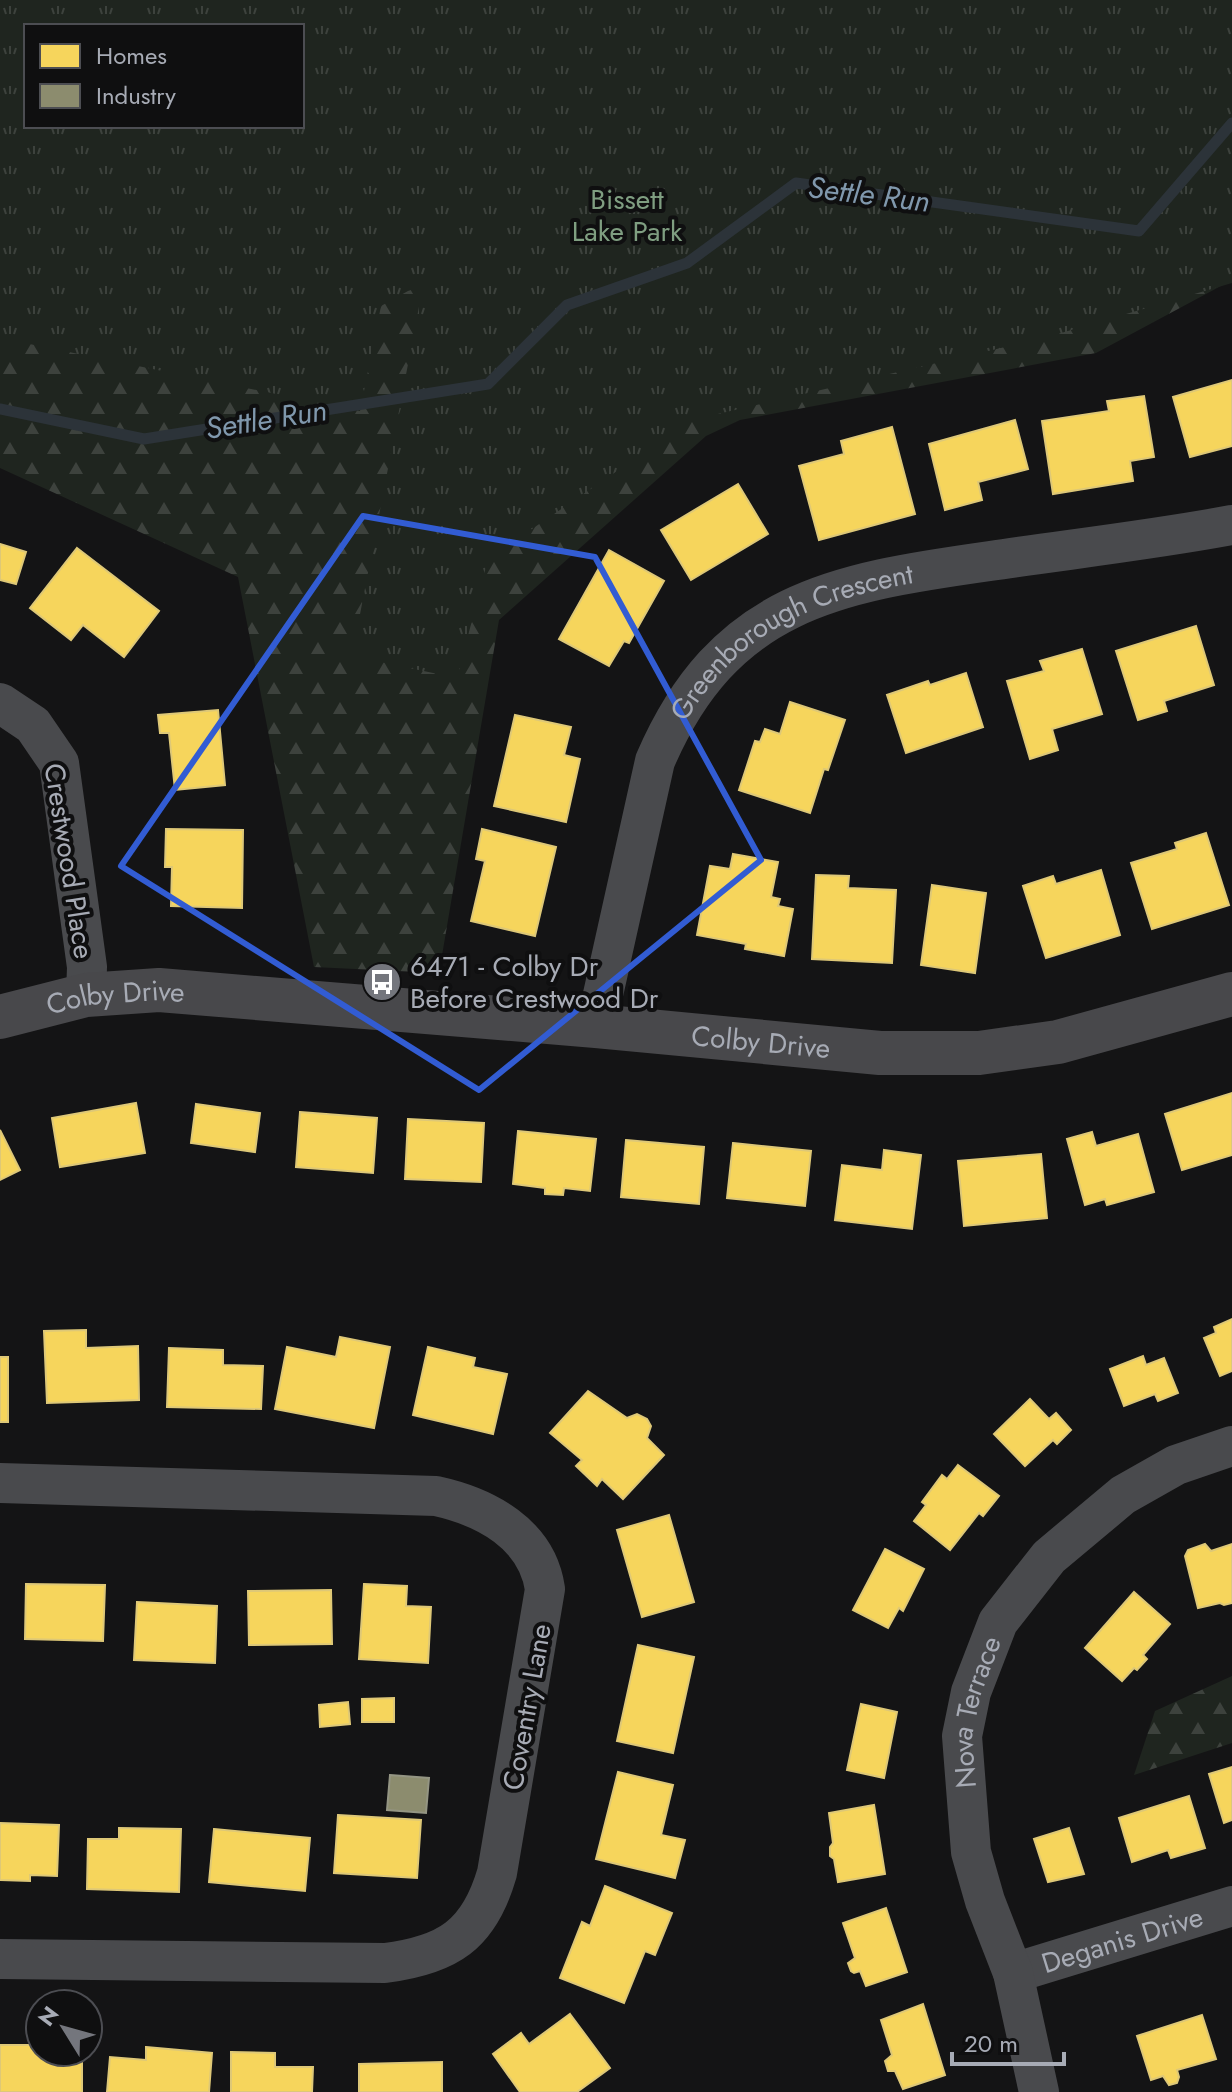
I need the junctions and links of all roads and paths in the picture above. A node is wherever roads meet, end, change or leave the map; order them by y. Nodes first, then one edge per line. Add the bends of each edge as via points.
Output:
1 (1232, 525) edge
2 (0, 703) edge
3 (1232, 994) edge
4 (86, 995) junction
5 (0, 1017) edge
6 (596, 1026) junction
7 (1232, 1446) edge
8 (0, 1483) edge
9 (1232, 1906) edge
10 (0, 1959) edge
11 (1013, 1973) junction
12 (1039, 2092) edge

1 - 6 street, Greenborough Crescent via 890,575 801,603 739,642 689,696 655,761
2 - 4 street, Crestwood Place via 33,725 59,763 87,967
3 - 6 street, Colby Drive via 1058,1042 979,1053 880,1053
4 - 5 street, Colby Drive
4 - 6 street, Colby Drive via 159,990
7 - 11 street, Nova Terrace via 1176,1465 1123,1495 1049,1557 998,1622 986,1648 962,1736 967,1823 985,1901
8 - 10 street, Coventry Lane via 447,1498 484,1511 520,1537 540,1566 545,1601 497,1873 471,1928 455,1940 423,1956 385,1963
9 - 11 street, Deganis Drive
11 - 12 street, Nova Terrace

